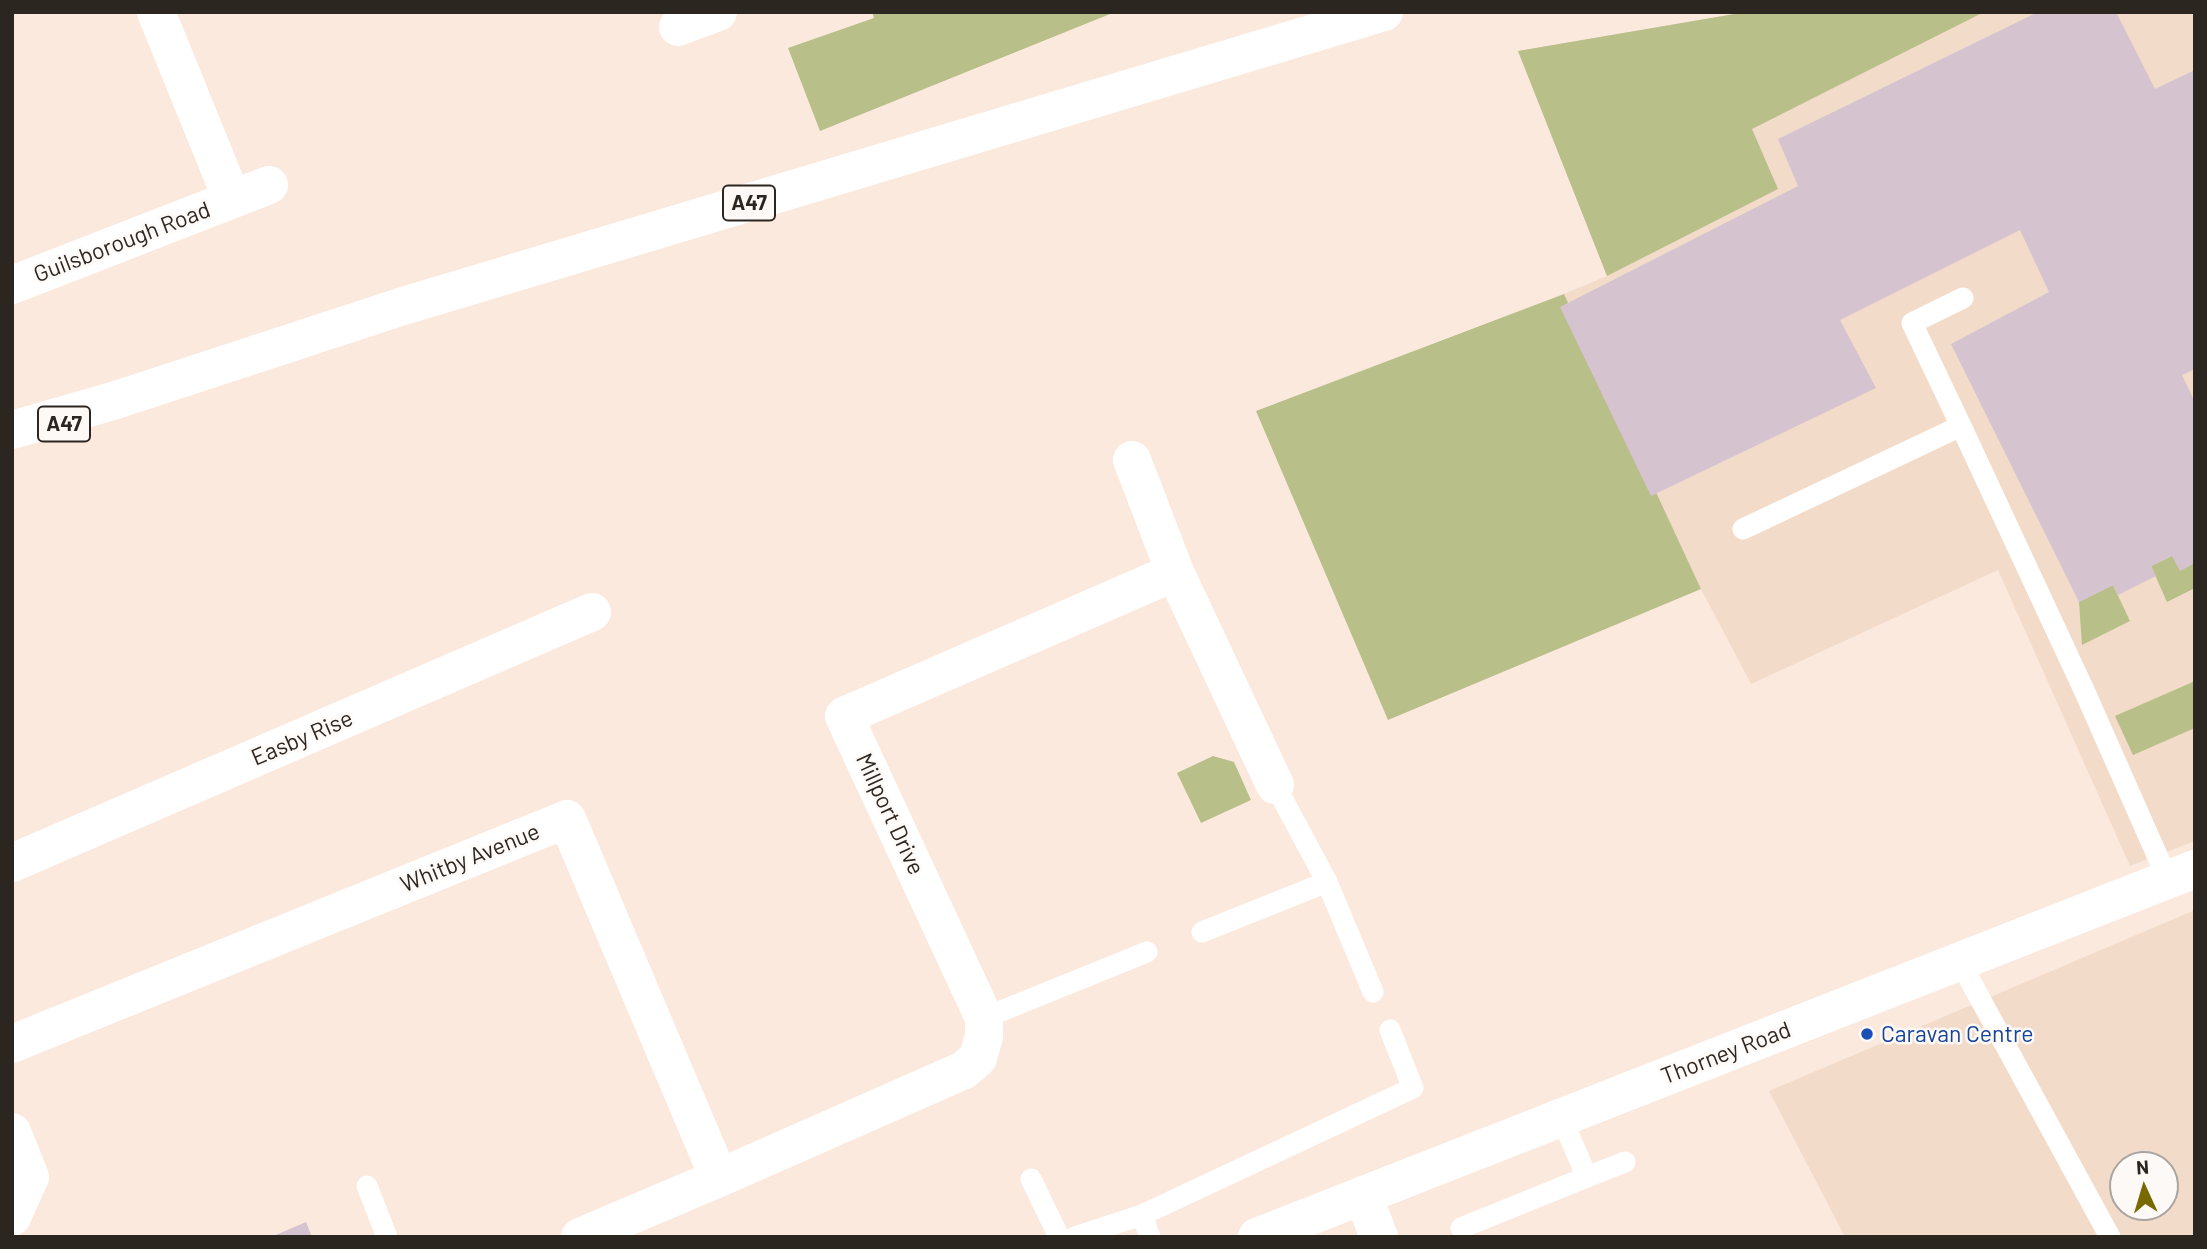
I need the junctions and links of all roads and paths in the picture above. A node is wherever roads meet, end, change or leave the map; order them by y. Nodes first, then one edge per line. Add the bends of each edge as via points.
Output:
1 (156, 12) edge
2 (1384, 12) edge
3 (714, 13) edge
4 (678, 27) dead end
5 (269, 185) dead end
6 (233, 199) junction
7 (12, 285) edge
8 (1963, 298) dead end
9 (116, 400) junction
10 (1961, 426) junction
11 (12, 430) edge
12 (12, 449) edge
13 (1132, 460) dead end
14 (1743, 529) dead end
15 (1175, 572) junction
16 (592, 612) dead end
17 (1275, 785) joint
18 (12, 863) edge
19 (2181, 875) edge
20 (1327, 882) junction
21 (1202, 932) dead end
22 (1147, 952) dead end
23 (1960, 962) junction
24 (1374, 992) dead end
25 (984, 1018) junction
26 (1390, 1030) dead end
27 (12, 1044) edge
28 (1561, 1117) junction
29 (12, 1132) edge
30 (1625, 1162) dead end
31 (1587, 1177) junction
32 (719, 1178) junction
33 (1031, 1180) dead end
34 (367, 1186) dead end
35 (1363, 1195) junction
36 (1142, 1215) junction
37 (12, 1217) edge
38 (1461, 1228) dead end
39 (387, 1237) edge
40 (580, 1237) edge
41 (1059, 1237) edge
42 (1075, 1237) edge
43 (1150, 1237) edge
44 (1257, 1237) edge
45 (1379, 1237) edge
46 (2110, 1237) edge

1 - 6 main road, Guilsborough Road
2 - 9 main road, A47 via 400,307
3 - 4 main road
5 - 6 main road, Guilsborough Road
6 - 7 main road, Guilsborough Road
8 - 10 lane via 1912,323
9 - 11 main road, A47
9 - 12 main road, A47
10 - 14 lane
10 - 19 lane via 2084,690
13 - 15 main road
15 - 17 main road
15 - 25 main road, Millport Drive via 845,716
16 - 18 main road, Easby Rise
17 - 20 lane
19 - 23 main road, Thorney Road
20 - 21 lane
20 - 24 lane
22 - 25 lane
23 - 28 main road, Thorney Road
23 - 46 lane
25 - 32 main road via 978,1058 964,1070
26 - 36 lane via 1413,1088
27 - 32 main road, Whitby Avenue via 567,819
28 - 31 lane
28 - 35 main road, Thorney Road
29 - 37 main road via 30,1177
30 - 31 lane
31 - 38 lane
32 - 40 main road
33 - 41 lane
34 - 39 lane
35 - 44 main road, Thorney Road
35 - 45 main road
36 - 42 lane
36 - 43 lane

